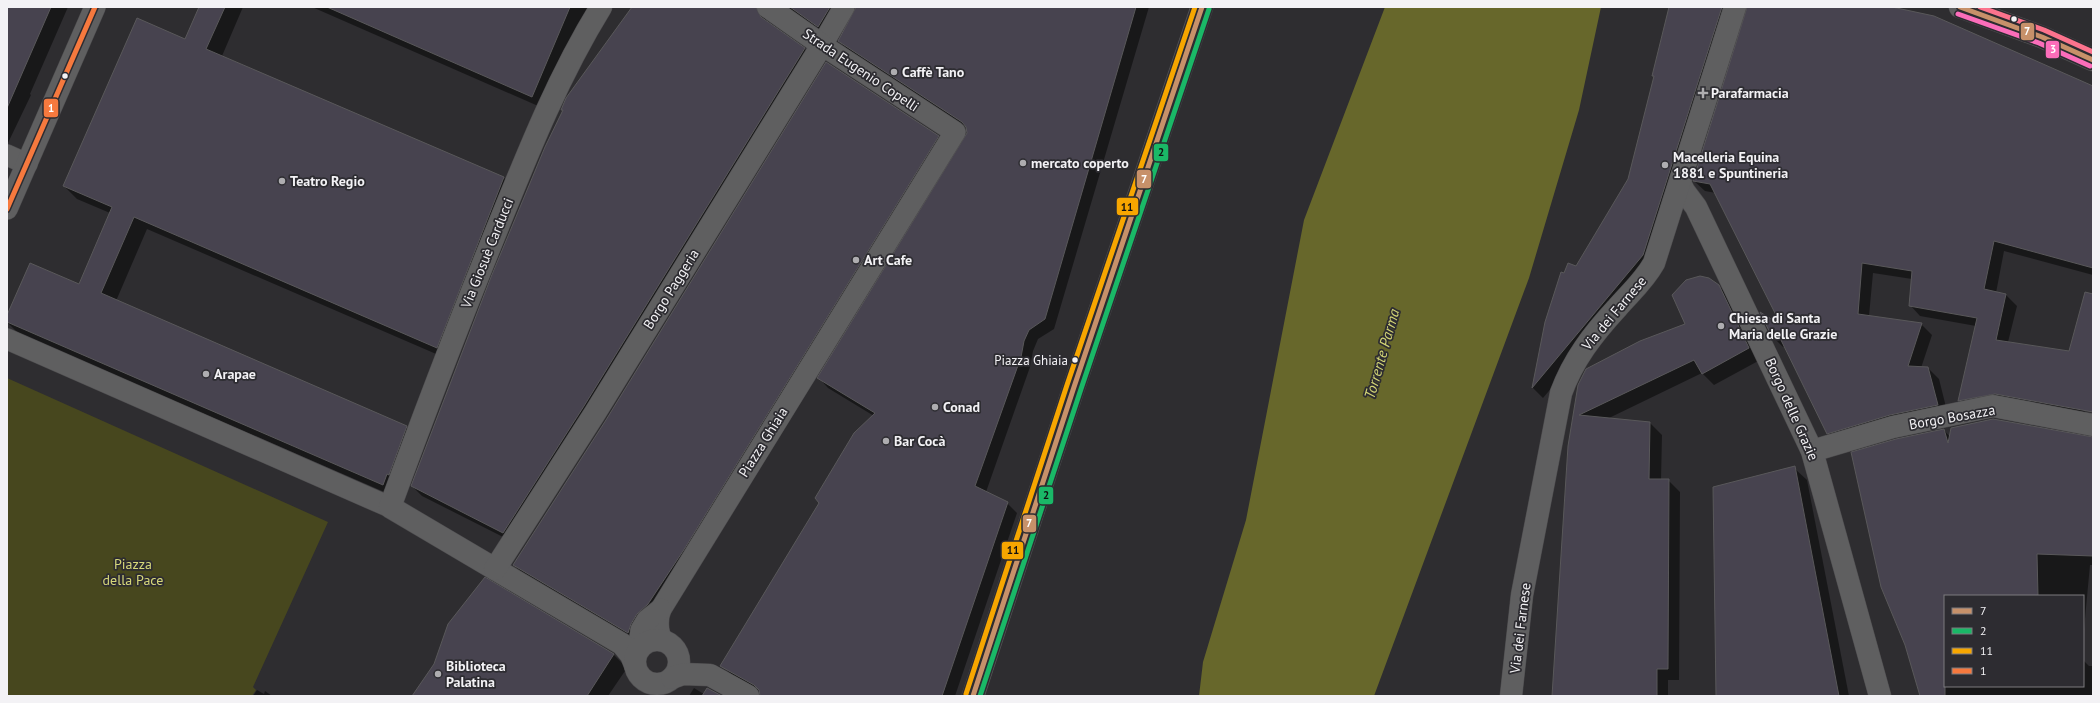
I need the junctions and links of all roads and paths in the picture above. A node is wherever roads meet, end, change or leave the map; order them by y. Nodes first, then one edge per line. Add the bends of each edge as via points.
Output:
1 (95, 7) edge
2 (601, 7) edge
3 (768, 7) edge
4 (844, 7) edge
5 (1202, 7) edge
6 (1735, 7) edge
7 (1960, 7) edge
8 (822, 45) junction
9 (2093, 60) edge
10 (955, 132) joint
11 (7, 155) edge
12 (27, 164) junction
13 (1680, 183) junction
14 (7, 209) edge
15 (7, 339) edge
16 (2093, 425) edge
17 (1812, 450) junction
18 (390, 507) junction
19 (495, 569) junction
20 (661, 609) junction
21 (668, 643) junction
22 (636, 658) junction
23 (712, 676) junction
24 (672, 678) junction
25 (748, 696) edge
26 (973, 696) edge
27 (1511, 696) edge
28 (1880, 696) edge

1 - 12 street
2 - 18 street, Via Giosuè Carducci via 579,43 529,149 432,390
3 - 8 street, Strada Eugenio Copelli
4 - 8 street, Borgo Paggeria
5 - 26 street
6 - 13 street, Via dei Farnese
7 - 9 street via 2042,37
8 - 10 street, Strada Eugenio Copelli
8 - 19 street, Borgo Paggeria via 595,413
10 - 20 street, Piazza Ghiaia
11 - 12 street
12 - 14 street
13 - 17 street, Borgo delle Grazie via 1696,207
13 - 27 street, Via dei Farnese via 1659,250 1648,274 1584,348 1570,370 1561,393 1522,595
15 - 18 street
16 - 17 street, Borgo Bosazza via 1993,406 1893,427
17 - 28 street, Borgo delle Grazie
18 - 19 street
19 - 22 street via 625,647
20 - 21 street, Piazza Ghiaia via 658,616 659,634
20 - 22 street, Piazza Ghiaia via 641,630
21 - 22 street via 649,641
21 - 23 street
21 - 24 street, Piazza Ghiaia via 678,658 676,672
22 - 24 street via 641,677 653,684 666,682
23 - 24 street via 683,674
23 - 25 street

